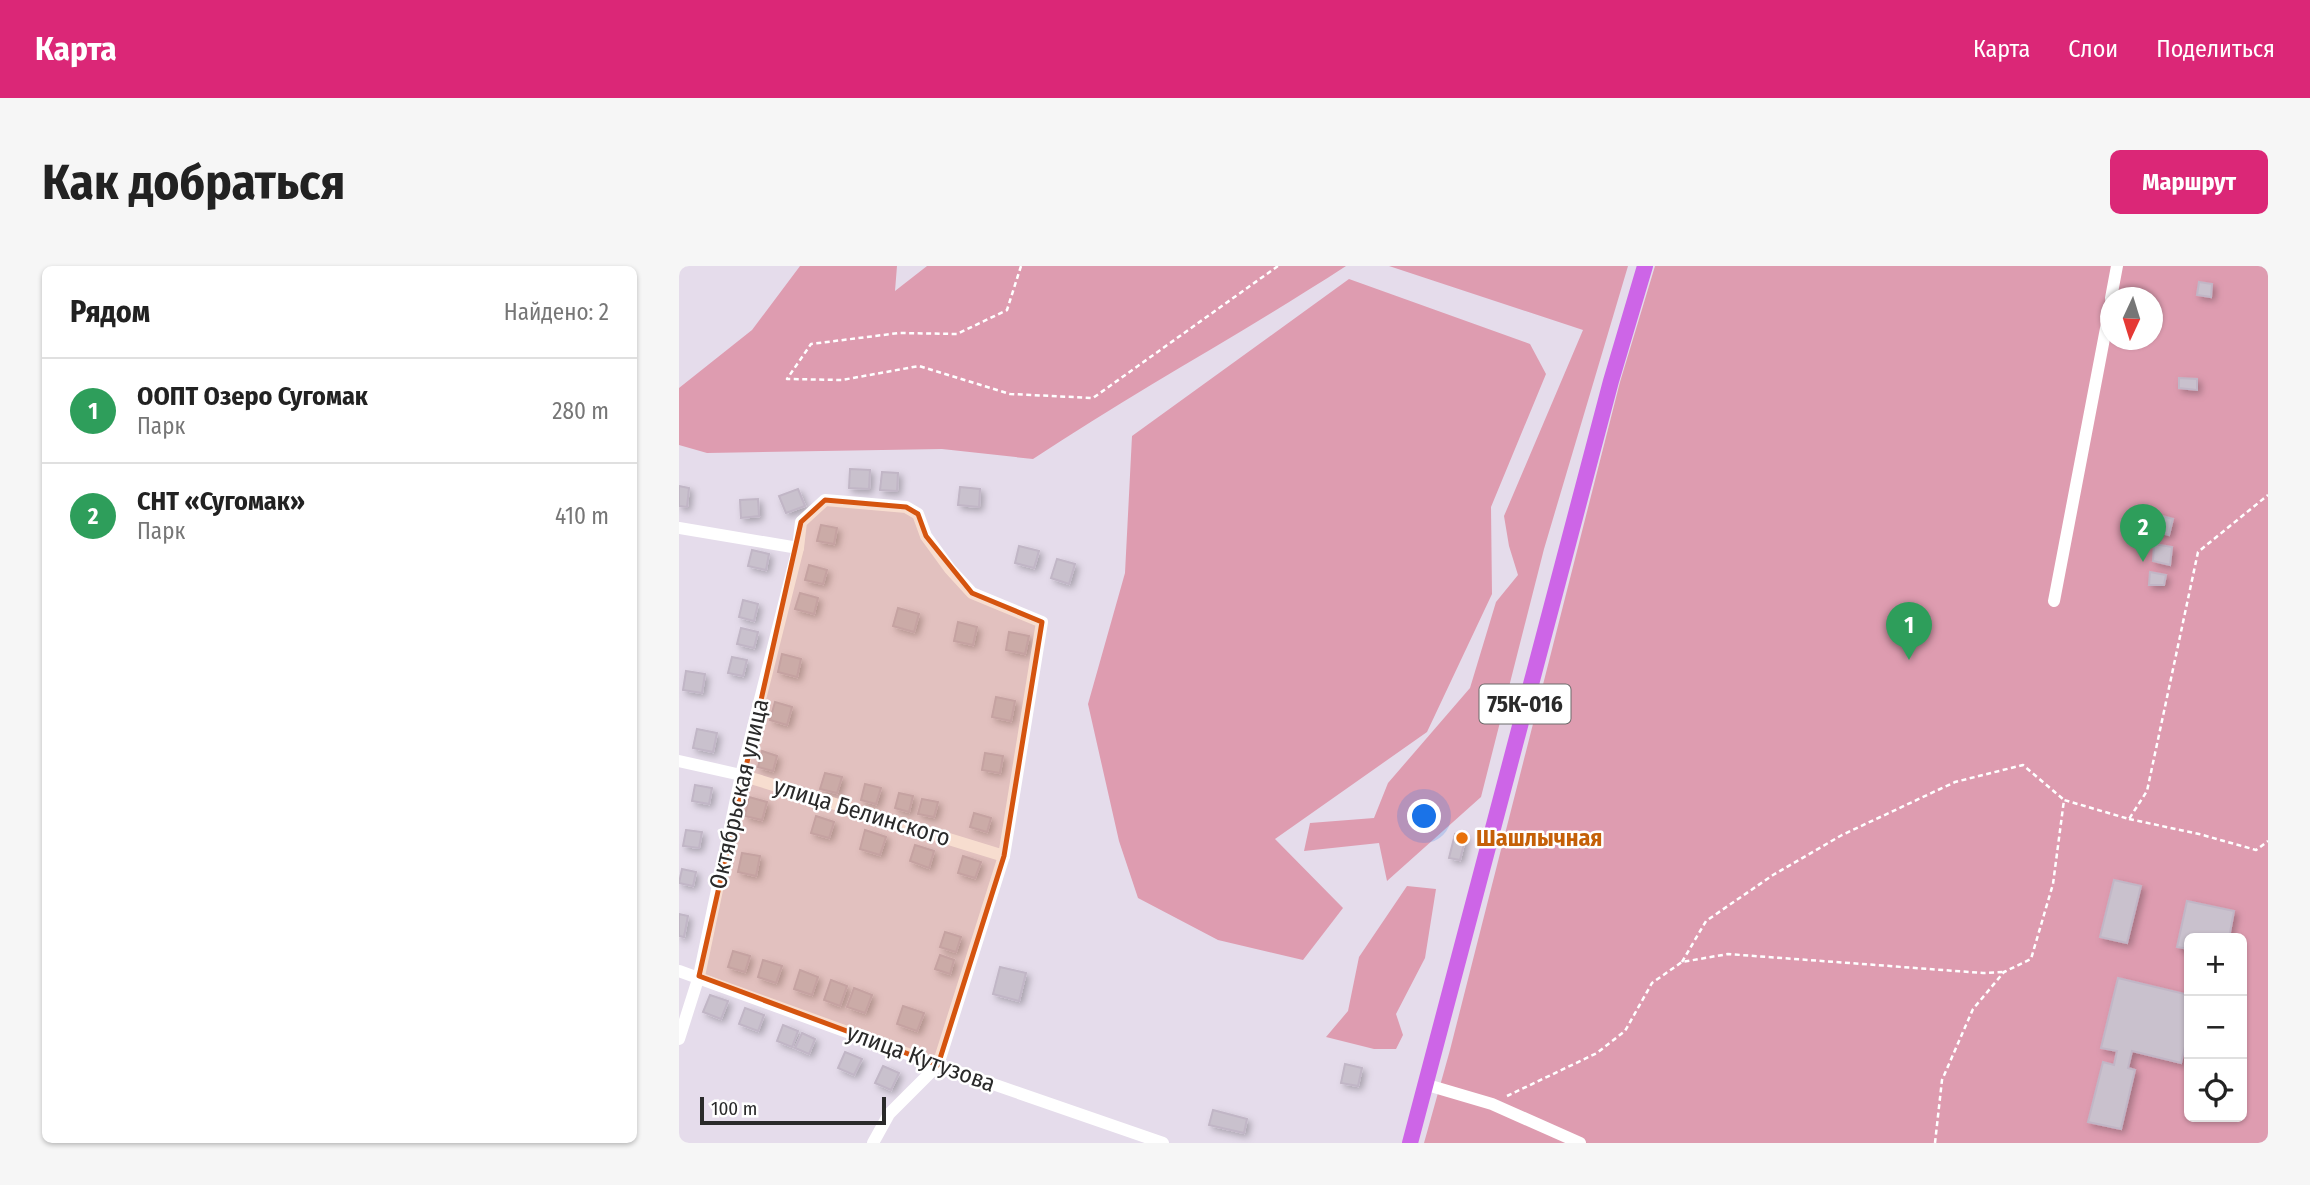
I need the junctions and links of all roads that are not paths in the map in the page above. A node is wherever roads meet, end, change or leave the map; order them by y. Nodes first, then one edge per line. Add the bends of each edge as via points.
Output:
1 (1645, 266) edge
2 (2117, 266) edge
3 (2113, 287) edge
4 (2102, 350) edge
5 (679, 528) edge
6 (798, 548) junction
7 (2054, 601) dead end
8 (679, 761) edge
9 (741, 775) junction
10 (1004, 856) junction
11 (679, 971) edge
12 (699, 976) junction
13 (679, 1039) edge
14 (938, 1065) junction
15 (1424, 1084) junction
16 (873, 1143) edge
17 (1163, 1143) edge
18 (1410, 1143) edge
19 (1580, 1143) edge

1 - 15 main road, 75К-016
2 - 3 street
4 - 7 street
5 - 6 street
6 - 9 street, Октябрьская улица
6 - 10 street, Октябрьская улица via 801,522 825,499 905,507 918,514 926,536 972,593 1042,622
8 - 9 street, улица Белинского
9 - 10 street, улица Белинского
9 - 12 street, Октябрьская улица
10 - 14 street
11 - 12 street, улица Кутузова
12 - 13 street, Октябрьская улица
12 - 14 street, улица Кутузова
14 - 16 street via 889,1114
14 - 17 street, улица Кутузова
15 - 18 main road, 75К-016
15 - 19 street via 1492,1104

